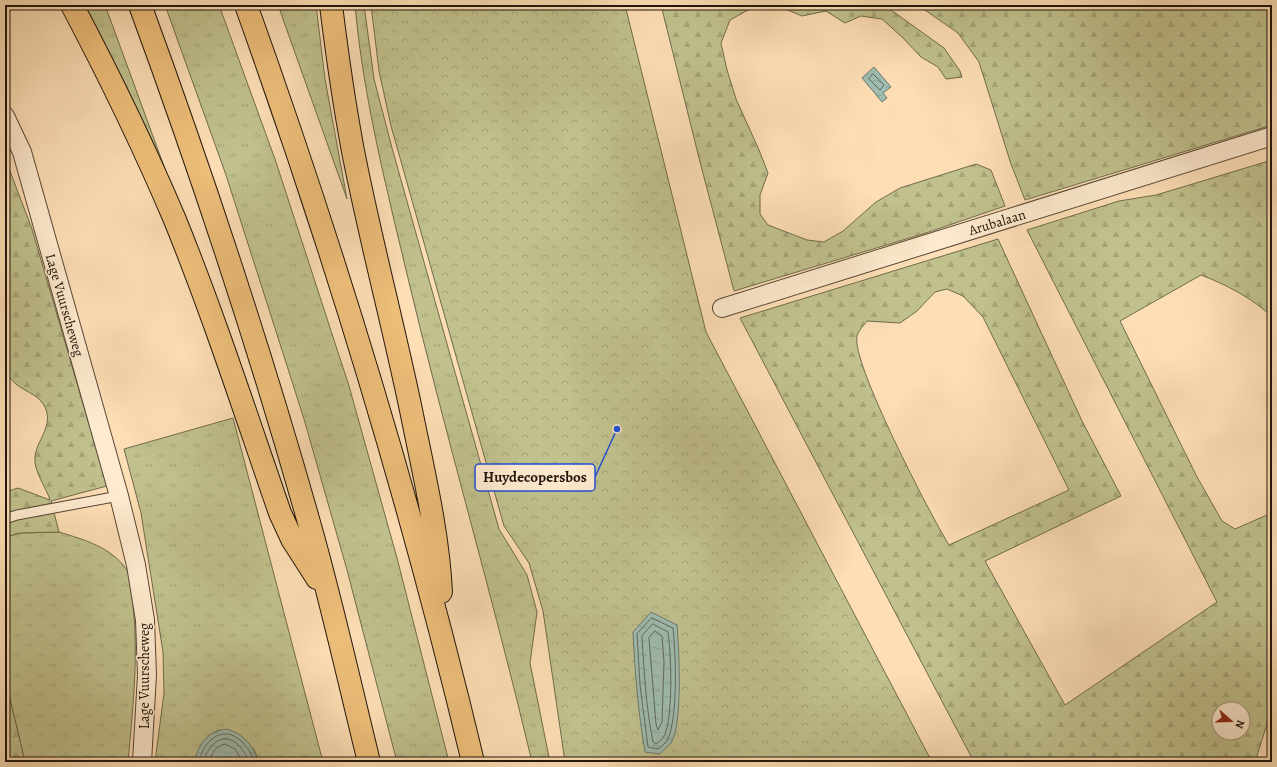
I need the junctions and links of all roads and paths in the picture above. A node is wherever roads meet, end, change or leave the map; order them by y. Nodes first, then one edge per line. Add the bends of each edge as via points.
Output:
1 (72, 5) edge
2 (140, 5) edge
3 (246, 5) edge
4 (331, 5) edge
5 (5, 116) edge
6 (1272, 136) edge
7 (722, 308) dead end
8 (118, 496) junction
9 (5, 519) edge
10 (327, 594) junction
11 (444, 639) junction
12 (142, 762) edge
13 (369, 762) edge
14 (473, 762) edge

1 - 10 highway via 117,91 175,221 226,354 285,528
2 - 10 highway via 179,111 249,325 308,520
3 - 11 highway via 280,98 338,276
4 - 11 highway via 353,153 402,363 433,520 441,582
5 - 8 street, Lage Vuurscheweg via 22,152
6 - 7 street, Arubalaan
8 - 9 lane
8 - 12 street, Lage Vuurscheweg via 136,565 145,620 147,675
10 - 13 highway
11 - 14 highway

